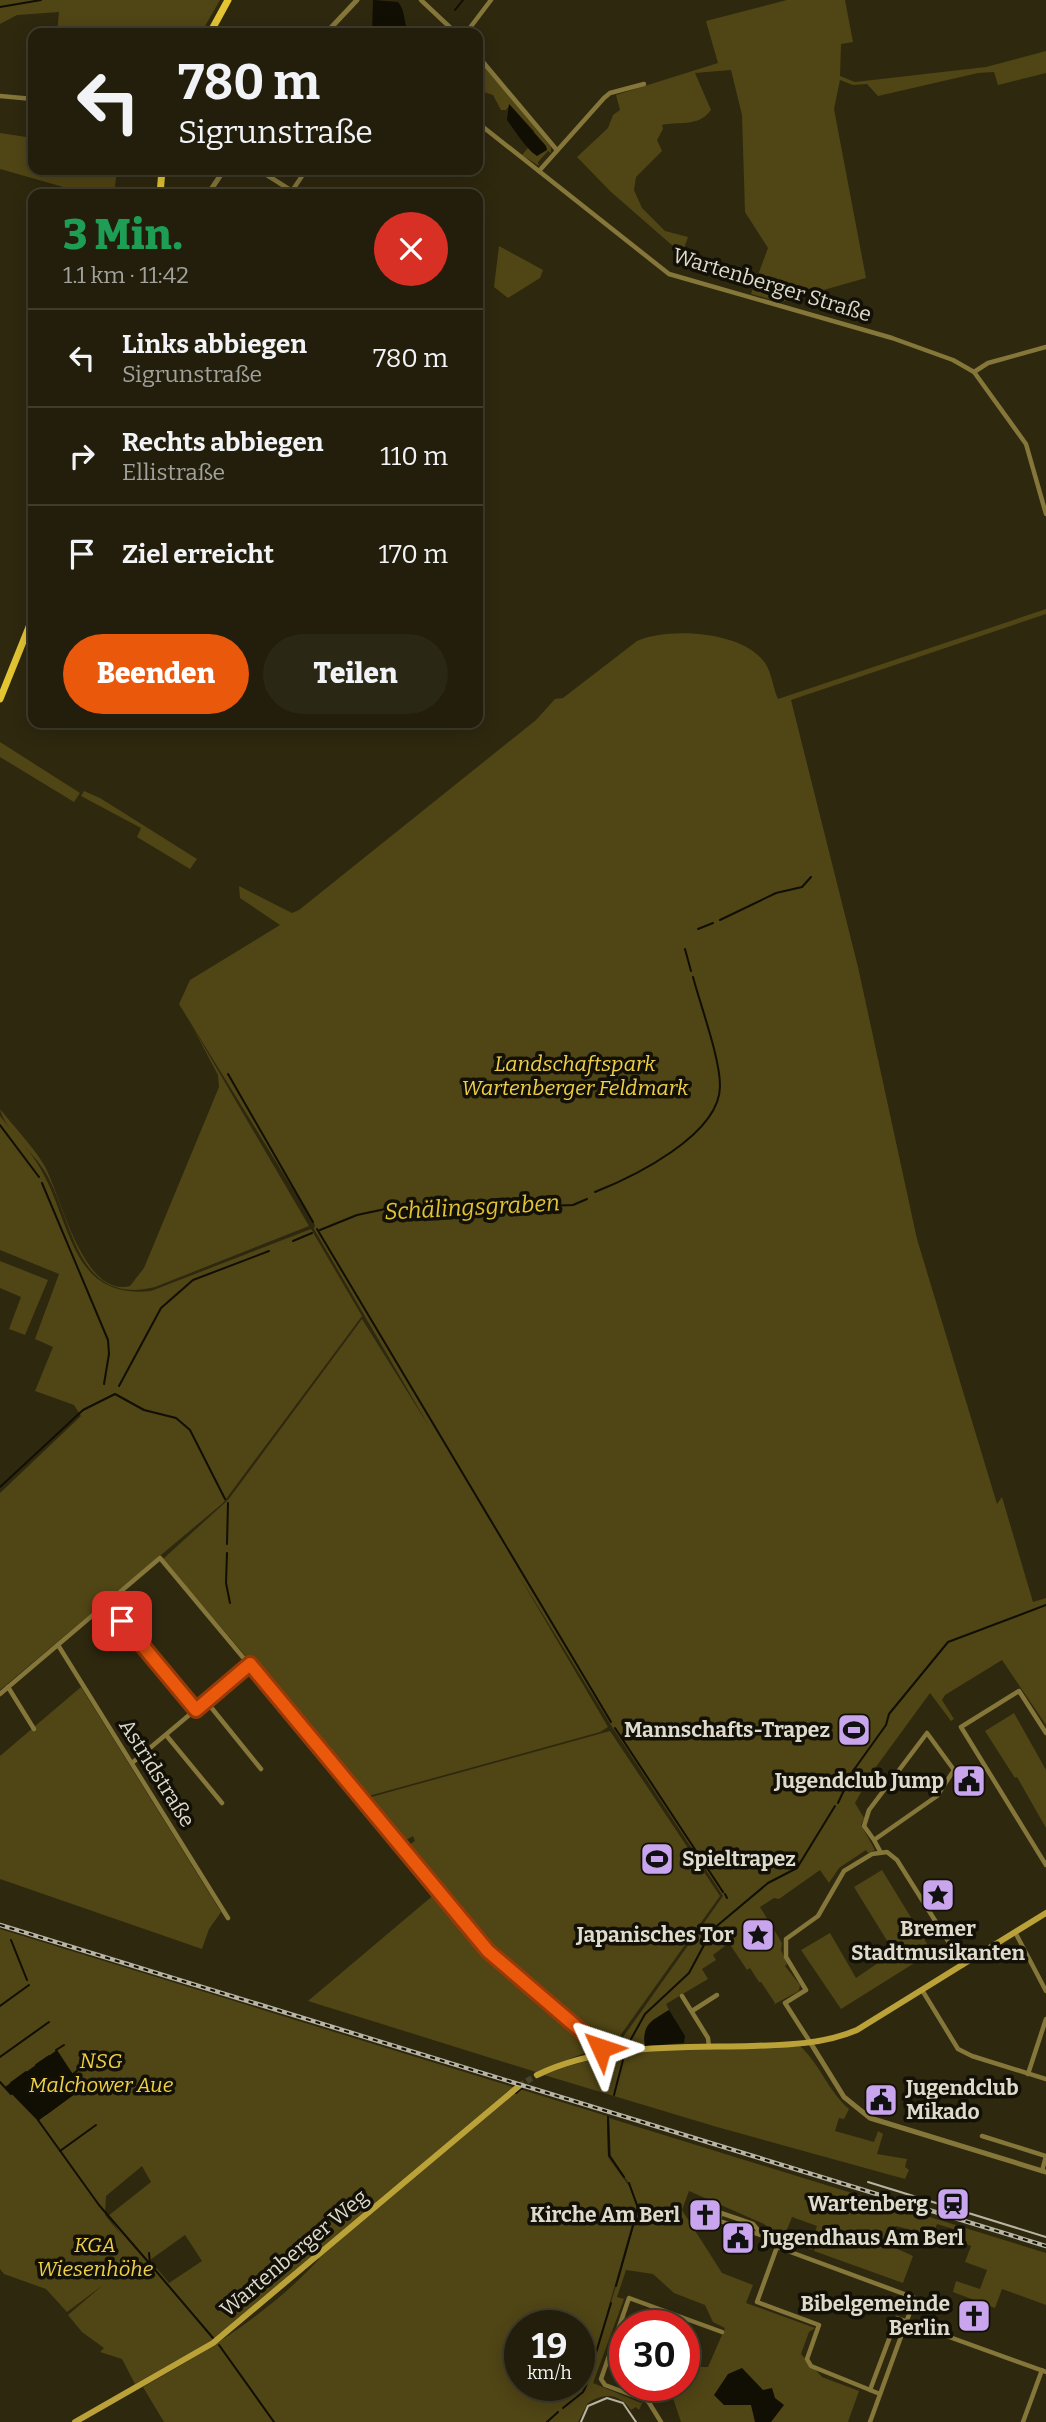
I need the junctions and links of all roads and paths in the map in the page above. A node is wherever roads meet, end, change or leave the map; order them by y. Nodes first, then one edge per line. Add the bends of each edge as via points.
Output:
1 (228, 0) edge
2 (357, 0) edge
3 (421, 0) edge
4 (491, 0) edge
5 (213, 28) edge
6 (331, 28) edge
7 (451, 28) edge
8 (470, 28) edge
9 (483, 62) edge
10 (644, 84) dead end
11 (0, 96) edge
12 (28, 99) edge
13 (483, 127) edge
14 (556, 149) junction
15 (539, 171) junction
16 (266, 175) edge
17 (285, 189) edge
18 (1046, 347) edge
19 (974, 372) junction
20 (1046, 514) edge
21 (28, 629) edge
22 (0, 699) edge
23 (107, 1603) junction
24 (58, 1645) junction
25 (250, 1664) junction
26 (8, 1687) junction
27 (0, 1694) edge
28 (206, 1702) junction
29 (196, 1710) junction
30 (34, 1730) dead end
31 (1046, 1734) edge
32 (166, 1735) junction
33 (132, 1763) junction
34 (261, 1769) dead end
35 (222, 1803) dead end
36 (874, 1840) junction
37 (880, 1851) junction
38 (1046, 1865) edge
39 (1046, 1913) edge
40 (228, 1918) dead end
41 (1016, 1932) junction
42 (963, 1965) junction
43 (922, 1990) junction
44 (1046, 1991) edge
45 (718, 1995) dead end
46 (682, 1996) dead end
47 (692, 2011) junction
48 (1046, 2019) edge
49 (810, 2042) junction
50 (709, 2047) junction
51 (602, 2053) junction
52 (1028, 2074) junction
53 (537, 2075) tunnel mouth
54 (1046, 2080) edge
55 (519, 2087) tunnel mouth
56 (982, 2136) dead end
57 (1044, 2172) edge
58 (763, 2236) junction
59 (777, 2247) junction
60 (906, 2321) junction
61 (722, 2332) dead end
62 (1044, 2371) edge
63 (870, 2390) junction
64 (880, 2394) junction
65 (75, 2422) edge
66 (661, 2422) edge
67 (870, 2422) edge
68 (1023, 2422) edge

1 - 5 main road
2 - 6 street
3 - 7 street
4 - 8 street
9 - 14 street
10 - 14 street via 610,93
11 - 12 street
13 - 15 street, Wartenberger Straße
14 - 15 street
15 - 19 street, Wartenberger Straße via 669,274 904,341
16 - 17 street
18 - 19 street via 988,363
19 - 20 street via 1026,444
21 - 22 main road
23 - 24 street
23 - 25 street via 160,1558
23 - 29 street
24 - 26 street
24 - 33 street, Astridstraße
25 - 28 street
25 - 51 street via 488,1951 595,2042
26 - 27 street
26 - 30 street
28 - 29 street
28 - 34 street
29 - 32 street
31 - 38 street via 1019,1691 961,1727
32 - 33 street
32 - 35 street
33 - 40 street, Astridstraße
36 - 36 street via 864,1826 869,1810 927,1733 954,1770 937,1796
36 - 37 street
37 - 42 street via 897,1860
37 - 49 street via 844,1871 818,1916 784,1945 806,1990 785,2003
39 - 41 main road
41 - 42 main road
41 - 44 street
42 - 43 main road
43 - 49 main road via 857,2029
43 - 52 street via 958,2049
45 - 47 street
46 - 47 street
47 - 50 street
48 - 52 street
49 - 50 main road
49 - 57 street via 844,2097 870,2118
50 - 51 main road
51 - 53 main road via 570,2060
52 - 54 street
55 - 65 main road, Wartenberger Weg via 213,2343
56 - 57 street via 1046,2156
58 - 58 street via 719,2220 721,2213 757,2227
58 - 59 street
59 - 60 street via 915,2298
59 - 63 street via 757,2302 819,2325 808,2363
60 - 62 street
60 - 63 street via 897,2318
60 - 64 street
61 - 66 street via 629,2298 601,2379 605,2385 648,2401
62 - 68 street
63 - 64 street
64 - 67 street

